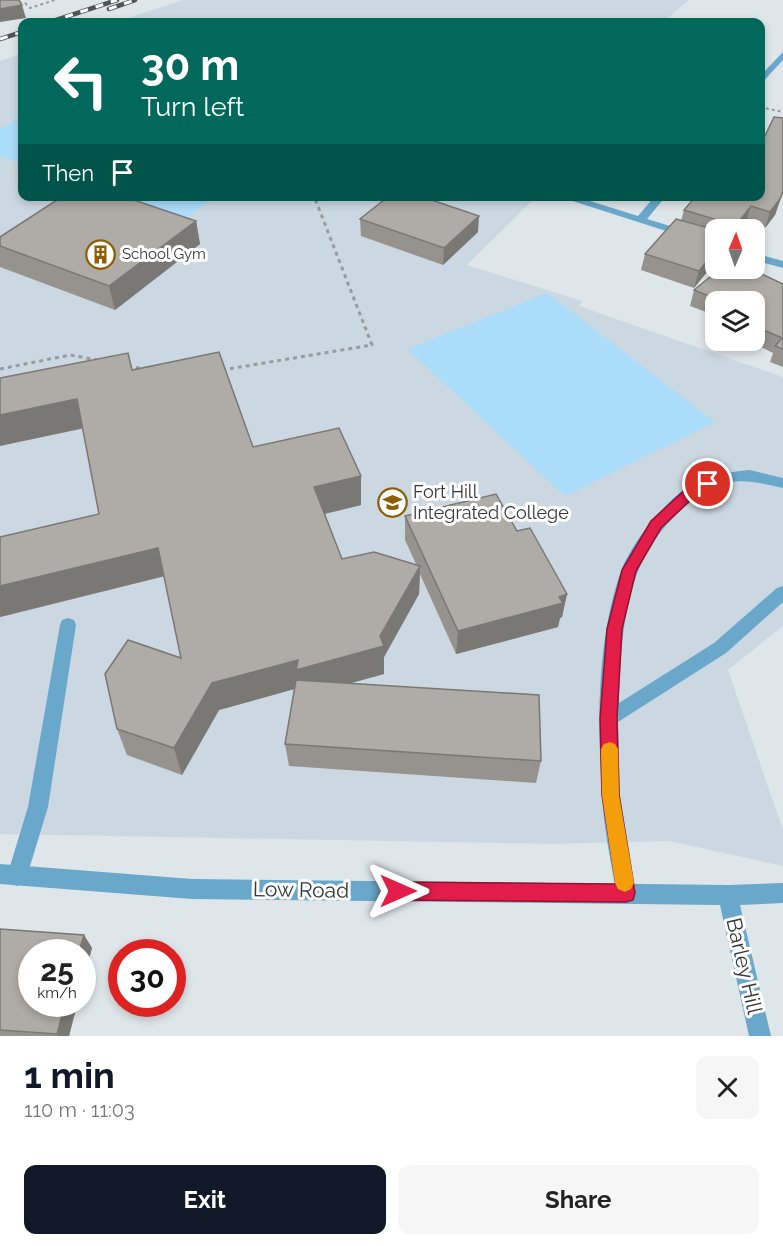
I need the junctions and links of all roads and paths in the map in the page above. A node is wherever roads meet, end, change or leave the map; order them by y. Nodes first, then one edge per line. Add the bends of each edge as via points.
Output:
1 (55, 0) edge
2 (17, 4) edge
3 (783, 55) edge
4 (765, 75) edge
5 (765, 108) edge
6 (783, 112) edge
7 (316, 201) edge
8 (578, 201) edge
9 (657, 201) edge
10 (640, 220) junction
11 (705, 241) edge
12 (765, 259) edge
13 (783, 265) edge
14 (104, 362) edge
15 (127, 366) edge
16 (0, 369) edge
17 (150, 370) edge
18 (220, 370) edge
19 (783, 483) edge
20 (783, 592) edge
21 (68, 625) dead end
22 (609, 718) junction
23 (8, 875) edge
24 (626, 893) junction
25 (783, 893) edge
26 (728, 895) junction
27 (760, 1036) edge

1 - 2 path via 30,8 25,3
3 - 4 street
5 - 6 path
7 - 18 path via 372,345
8 - 10 street
9 - 10 street
10 - 11 street
12 - 13 street
14 - 16 path via 70,355
15 - 17 path
19 - 22 street via 750,475 722,478 694,490 656,525 629,570 614,629
20 - 22 street via 720,648
21 - 23 street via 38,807
22 - 24 street via 611,795
23 - 24 street, Low Road via 192,889
24 - 26 street, Low Road
25 - 26 street, Low Road
26 - 27 street, Barley Hill

